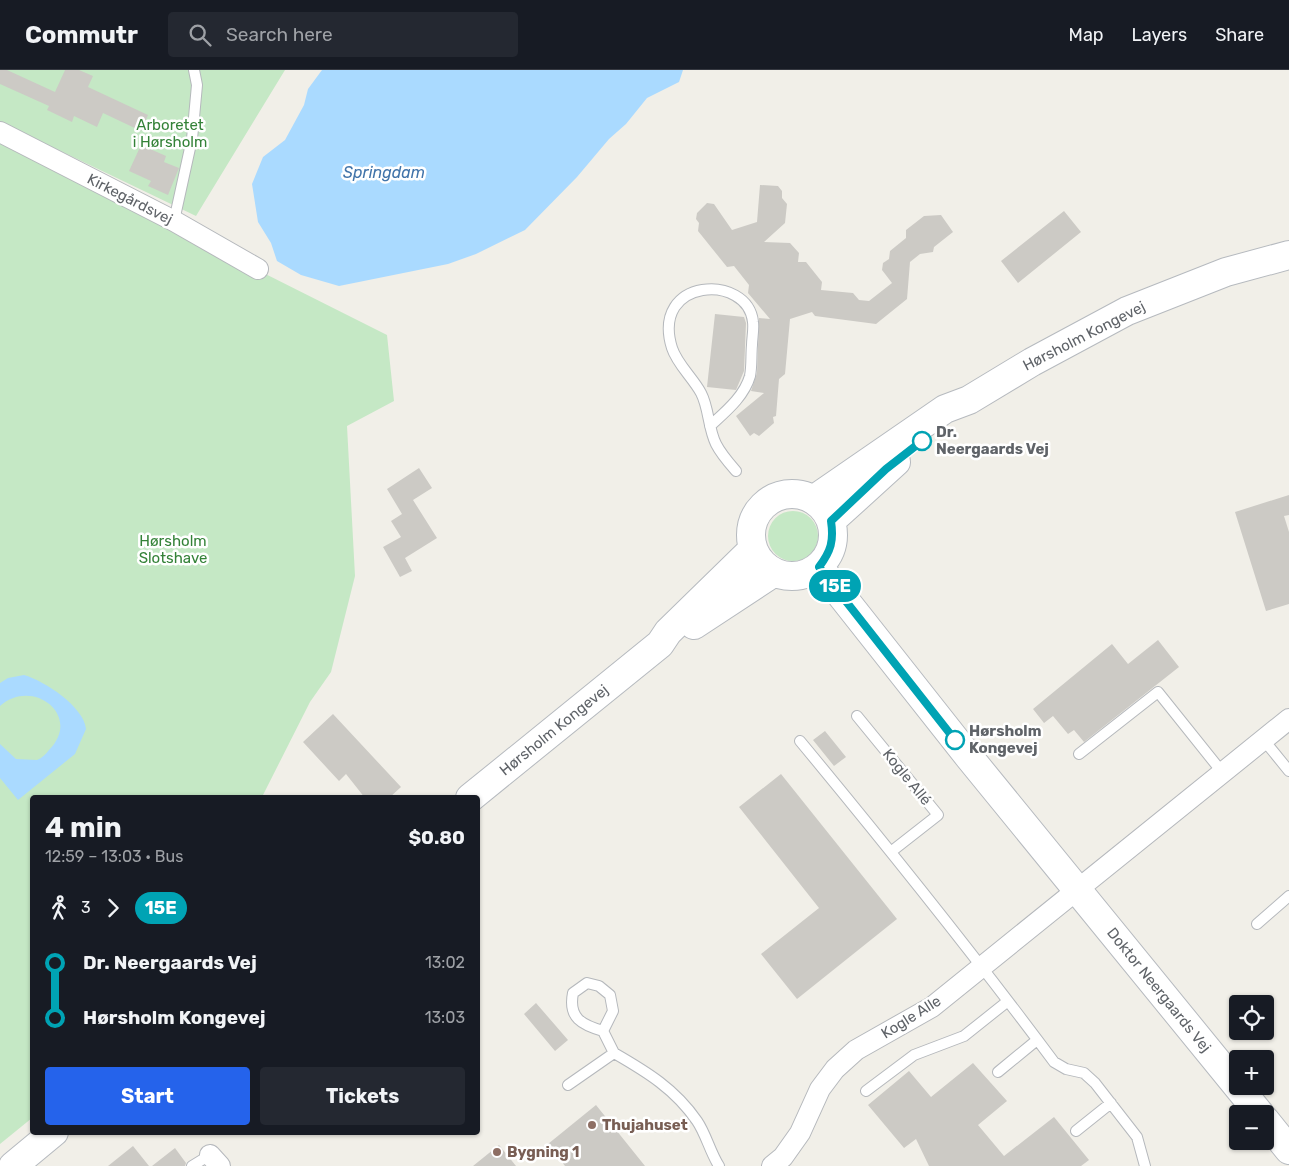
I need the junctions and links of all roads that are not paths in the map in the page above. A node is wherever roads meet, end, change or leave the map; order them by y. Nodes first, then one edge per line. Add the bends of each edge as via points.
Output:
1 (194, 70) edge
2 (0, 132) edge
3 (174, 221) junction
4 (1289, 255) edge
5 (258, 269) dead end
6 (969, 400) junction
7 (710, 426) junction
8 (736, 472) dead end
9 (813, 500) junction
10 (831, 521) junction
11 (752, 550) junction
12 (819, 567) junction
13 (773, 573) junction
14 (660, 644) junction
15 (858, 716) dead end
16 (1289, 719) edge
17 (1263, 739) junction
18 (800, 741) dead end
19 (1078, 754) dead end
20 (1289, 771) edge
21 (1222, 772) junction
22 (474, 795) edge
23 (892, 851) junction
24 (1078, 890) junction
25 (1289, 896) edge
26 (1257, 924) dead end
27 (983, 967) junction
28 (1008, 1000) junction
29 (604, 1031) junction
30 (1038, 1040) junction
31 (614, 1053) junction
32 (998, 1072) dead end
33 (568, 1085) dead end
34 (866, 1091) dead end
35 (1111, 1103) junction
36 (1253, 1105) edge
37 (1076, 1131) dead end
38 (1274, 1131) edge
39 (50, 1135) edge
40 (1289, 1150) edge
41 (215, 1160) edge
42 (13, 1166) edge
43 (192, 1166) edge
44 (719, 1166) edge
45 (772, 1166) edge
46 (1145, 1166) edge

1 - 3 lane via 197,85 192,139
2 - 3 street, Kirkegårdsvej
3 - 5 street, Kirkegårdsvej
4 - 6 main road, Hørsholm Kongevej via 1226,272 1127,311
6 - 9 main road, Hørsholm Kongevej via 945,409
6 - 10 main road, Hørsholm Kongevej via 953,421 886,469
7 - 7 lane via 702,394 673,349 668,324 671,311 682,298 698,290 723,289 746,304 753,321 750,376 741,394
7 - 8 lane via 716,444
9 - 10 main road
9 - 11 main road via 788,494 776,496 765,503 755,515 750,530
10 - 12 main road via 834,536 830,552
11 - 13 main road via 757,560
11 - 14 main road, Hørsholm Kongevej via 668,632
12 - 13 main road via 805,575 789,577
12 - 24 main road, Doktor Neergaards Vej
13 - 14 main road, Hørsholm Kongevej via 676,638
14 - 22 main road, Hørsholm Kongevej
15 - 23 lane, Kogle Allé via 938,815
16 - 17 street
17 - 20 lane
17 - 21 street
18 - 23 lane
19 - 21 lane via 1158,692
21 - 24 street
23 - 27 lane
24 - 27 street, Kogle Alle
24 - 36 main road, Doktor Neergaards Vej
25 - 26 lane
27 - 28 lane
27 - 45 street, Kogle Alle via 932,1006 856,1050 835,1069 820,1089 800,1133 783,1157
28 - 30 lane
28 - 34 lane via 964,1036 914,1055
29 - 29 lane via 613,1011 610,995 599,986 587,983 573,993 571,1002 577,1019 583,1025
29 - 31 lane
30 - 32 lane
30 - 35 lane via 1054,1062 1084,1073
31 - 33 lane
31 - 44 lane via 655,1076 679,1100 697,1121
35 - 37 lane
35 - 46 lane via 1137,1137
38 - 40 main road
39 - 42 main road
41 - 43 lane

